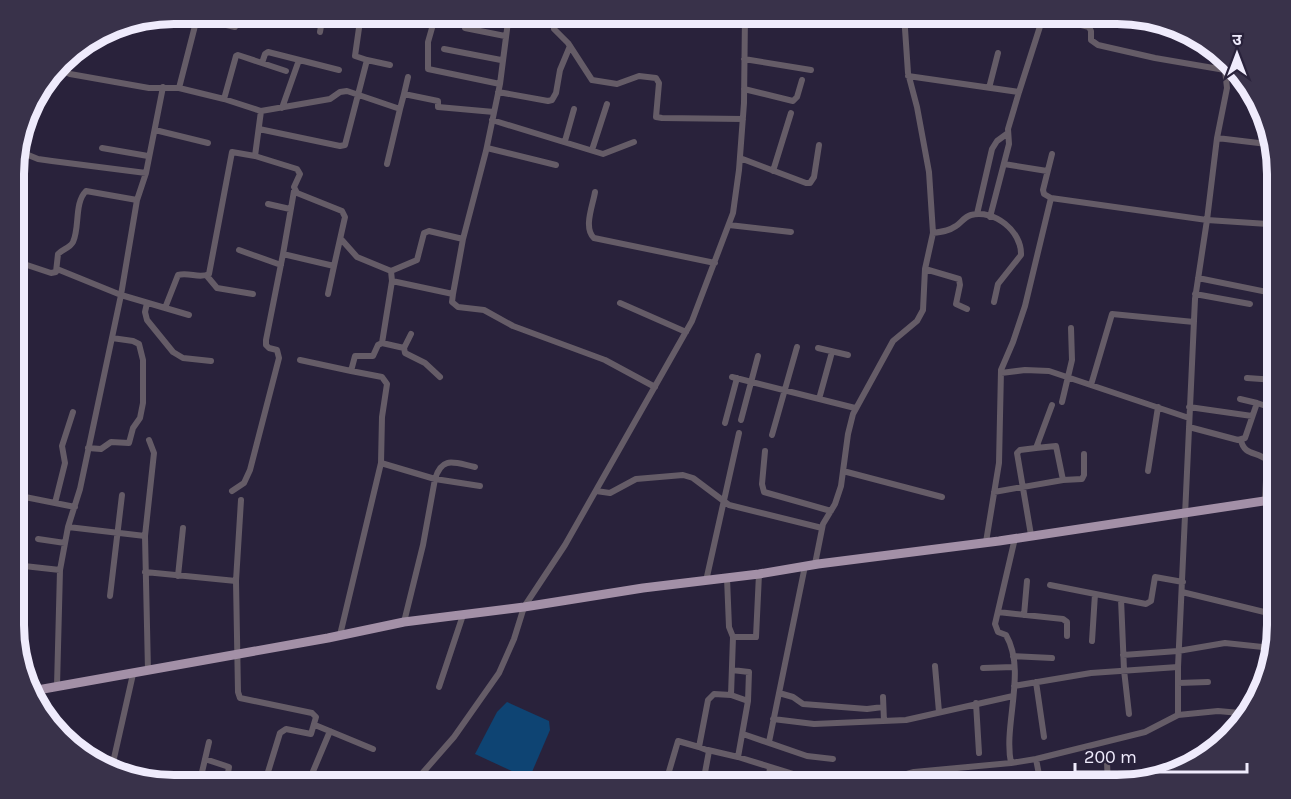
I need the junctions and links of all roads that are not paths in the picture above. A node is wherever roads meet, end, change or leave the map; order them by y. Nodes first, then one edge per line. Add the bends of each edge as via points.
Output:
1 (195, 24) edge
2 (222, 24) edge
3 (236, 24) edge
4 (321, 24) edge
5 (360, 24) edge
6 (433, 24) edge
7 (507, 24) edge
8 (554, 24) edge
9 (745, 24) edge
10 (787, 24) edge
11 (905, 24) edge
12 (1040, 24) edge
13 (1078, 24) edge
14 (792, 25) dead end
15 (465, 28) dead end
16 (320, 32) dead end
17 (505, 36) junction
18 (570, 46) junction
19 (444, 49) dead end
20 (998, 53) dead end
21 (744, 59) junction
22 (299, 60) junction
23 (367, 60) junction
24 (501, 60) junction
25 (262, 63) junction
26 (390, 64) dead end
27 (1207, 65) edge
28 (286, 70) dead end
29 (339, 70) dead end
30 (811, 70) dead end
31 (65, 71) edge
32 (908, 76) junction
33 (408, 77) dead end
34 (802, 80) dead end
35 (1227, 84) edge
36 (163, 87) junction
37 (179, 88) junction
38 (499, 88) junction
39 (989, 88) junction
40 (744, 89) junction
41 (1019, 93) junction
42 (404, 94) junction
43 (358, 96) junction
44 (224, 99) junction
45 (607, 104) dead end
46 (282, 108) junction
47 (400, 109) junction
48 (574, 110) dead end
49 (261, 111) junction
50 (494, 112) junction
51 (791, 113) dead end
52 (743, 119) junction
53 (492, 120) junction
54 (259, 129) junction
55 (155, 130) junction
56 (1008, 133) junction
57 (1217, 138) junction
58 (565, 141) junction
59 (634, 142) dead end
60 (208, 143) dead end
61 (1264, 144) edge
62 (819, 145) dead end
63 (102, 148) dead end
64 (487, 148) junction
65 (592, 150) junction
66 (25, 154) edge
67 (1052, 154) dead end
68 (148, 156) junction
69 (255, 156) junction
70 (740, 158) junction
71 (387, 164) dead end
72 (1004, 164) junction
73 (555, 165) dead end
74 (773, 171) junction
75 (1047, 171) junction
76 (146, 173) junction
77 (294, 191) junction
78 (595, 192) dead end
79 (1051, 198) junction
80 (137, 200) junction
81 (268, 204) dead end
82 (290, 209) junction
83 (977, 214) junction
84 (990, 217) junction
85 (1207, 220) junction
86 (1267, 224) edge
87 (729, 225) junction
88 (791, 232) dead end
89 (933, 233) junction
90 (341, 239) junction
91 (463, 239) junction
92 (239, 250) dead end
93 (283, 254) junction
94 (716, 263) junction
95 (24, 264) edge
96 (281, 265) junction
97 (334, 266) junction
98 (57, 269) junction
99 (925, 269) junction
100 (391, 271) junction
101 (207, 276) junction
102 (1198, 278) junction
103 (392, 281) junction
104 (1267, 292) edge
105 (253, 294) dead end
106 (328, 294) dead end
107 (453, 294) junction
108 (1195, 294) junction
109 (121, 295) junction
110 (994, 302) dead end
111 (147, 303) junction
112 (620, 303) dead end
113 (1250, 304) dead end
114 (165, 308) junction
115 (967, 309) dead end
116 (189, 315) dead end
117 (1194, 322) junction
118 (1071, 328) dead end
119 (686, 332) junction
120 (411, 334) dead end
121 (112, 338) junction
122 (382, 343) junction
123 (797, 347) dead end
124 (404, 348) junction
125 (818, 348) dead end
126 (832, 352) junction
127 (848, 355) dead end
128 (758, 356) dead end
129 (300, 360) dead end
130 (211, 361) dead end
131 (351, 371) junction
132 (1001, 372) junction
133 (440, 376) dead end
134 (1068, 377) junction
135 (1247, 378) dead end
136 (1267, 379) edge
137 (751, 382) junction
138 (1091, 385) junction
139 (655, 387) junction
140 (785, 390) junction
141 (819, 399) junction
142 (1240, 399) dead end
143 (1062, 402) dead end
144 (1257, 404) junction
145 (1052, 405) dead end
146 (1190, 406) junction
147 (1267, 406) edge
148 (1158, 407) junction
149 (855, 408) junction
150 (73, 412) dead end
151 (1252, 416) junction
152 (1189, 418) junction
153 (741, 420) dead end
154 (725, 423) dead end
155 (1189, 427) junction
156 (739, 433) dead end
157 (772, 435) dead end
158 (149, 440) dead end
159 (1241, 440) junction
160 (88, 448) junction
161 (1036, 448) junction
162 (765, 451) dead end
163 (1084, 454) dead end
164 (381, 463) junction
165 (475, 467) dead end
166 (843, 471) junction
167 (1148, 471) dead end
168 (435, 479) junction
169 (1063, 480) junction
170 (480, 486) dead end
171 (1022, 486) junction
172 (596, 490) junction
173 (232, 491) dead end
174 (994, 492) junction
175 (122, 495) dead end
176 (24, 497) edge
177 (942, 497) dead end
178 (241, 501) dead end
179 (1264, 501) junction
180 (1267, 501) edge
181 (55, 503) junction
182 (725, 503) junction
183 (75, 507) junction
184 (831, 511) junction
185 (1185, 512) junction
186 (68, 527) junction
187 (183, 528) dead end
188 (822, 528) junction
189 (118, 532) junction
190 (146, 536) junction
191 (1031, 536) junction
192 (1015, 538) junction
193 (38, 539) dead end
194 (986, 542) junction
195 (65, 543) junction
196 (815, 564) junction
197 (24, 566) edge
198 (805, 566) junction
199 (60, 570) junction
200 (145, 572) junction
201 (759, 574) junction
202 (178, 576) junction
203 (727, 578) junction
204 (236, 581) junction
205 (706, 581) junction
206 (1027, 581) dead end
207 (1182, 582) junction
208 (1050, 585) dead end
209 (1182, 592) junction
210 (1095, 594) junction
211 (110, 596) dead end
212 (1121, 599) junction
213 (524, 607) junction
214 (998, 612) junction
215 (1267, 613) edge
216 (463, 615) junction
217 (1024, 615) junction
218 (404, 622) junction
219 (340, 635) junction
220 (1067, 636) dead end
221 (733, 637) junction
222 (1092, 641) dead end
223 (1265, 647) edge
224 (1178, 651) junction
225 (238, 653) junction
226 (1123, 655) junction
227 (1013, 656) junction
228 (1052, 658) dead end
229 (935, 666) dead end
230 (1014, 667) junction
231 (1178, 667) junction
232 (983, 668) dead end
233 (732, 670) junction
234 (1124, 670) junction
235 (148, 671) junction
236 (133, 674) junction
237 (1036, 682) junction
238 (1208, 682) dead end
239 (1178, 683) junction
240 (57, 686) junction
241 (1014, 686) junction
242 (439, 687) dead end
243 (39, 690) edge
244 (779, 693) junction
245 (731, 695) junction
246 (1013, 696) junction
247 (883, 697) dead end
248 (748, 701) junction
249 (976, 703) junction
250 (883, 707) junction
251 (939, 712) junction
252 (1238, 713) edge
253 (1129, 714) dead end
254 (1178, 715) junction
255 (773, 719) junction
256 (884, 721) junction
257 (315, 725) junction
258 (330, 731) junction
259 (743, 734) junction
260 (1044, 737) dead end
261 (209, 742) dead end
262 (769, 742) junction
263 (699, 747) junction
264 (373, 749) dead end
265 (708, 750) junction
266 (979, 753) dead end
267 (738, 757) junction
268 (205, 759) junction
269 (833, 759) dead end
270 (1036, 759) junction
271 (113, 762) edge
272 (1107, 762) dead end
273 (1011, 763) junction
274 (770, 767) junction
275 (950, 769) junction
276 (201, 775) edge
277 (228, 775) edge
278 (267, 775) edge
279 (312, 775) edge
280 (421, 775) edge
281 (668, 775) edge
282 (705, 775) edge
283 (769, 775) edge
284 (796, 775) edge
285 (903, 775) edge
286 (950, 775) edge
287 (1039, 775) edge
288 (1108, 775) edge

1 - 37 street
2 - 3 street
4 - 16 street
5 - 23 street via 355,56
6 - 38 street via 428,42 428,69
7 - 17 street
8 - 18 street via 554,29
9 - 21 street
10 - 14 street
11 - 32 street
12 - 41 street
13 - 27 street via 1089,27 1091,40 1098,45
15 - 17 street
17 - 24 street
18 - 38 street via 552,100
18 - 52 street via 592,80 617,84 639,76 656,78 655,115 659,118
19 - 24 street
20 - 39 street
21 - 30 street
21 - 40 street
22 - 25 street via 267,52
22 - 29 street
22 - 46 street
23 - 26 street
23 - 43 street
24 - 38 street
25 - 28 street
25 - 44 street via 236,56
31 - 36 street via 149,88
32 - 39 street
32 - 89 street via 928,172
33 - 42 street
34 - 40 street via 793,101
35 - 57 street
36 - 37 street
36 - 55 street
37 - 44 street
38 - 50 street
39 - 41 street
40 - 52 street
41 - 56 street
42 - 47 street
42 - 50 street via 438,101 438,107
43 - 46 street via 340,92 330,99
43 - 47 street
43 - 54 street via 343,146
44 - 49 street
45 - 65 street
46 - 49 street
47 - 71 street
48 - 58 street
49 - 54 street
50 - 53 street
51 - 74 street
52 - 70 street
53 - 58 street
53 - 64 street
54 - 69 street
55 - 60 street
55 - 68 street
56 - 72 street
56 - 83 street via 992,149
57 - 61 street
57 - 85 street
58 - 65 street
59 - 65 street via 608,153
62 - 74 street via 810,183
63 - 68 street
64 - 73 street
64 - 91 street
66 - 76 street
67 - 75 street
68 - 76 street
69 - 77 street via 297,169 300,174
69 - 101 street via 236,151 231,154
70 - 74 street
70 - 87 street
72 - 75 street
72 - 84 street
75 - 79 street via 1043,192
76 - 80 street
77 - 82 street
77 - 90 street via 342,211 345,217
78 - 94 street via 588,225 594,238
79 - 85 street
79 - 132 street via 1025,306
80 - 98 street via 84,193 73,241 58,254
80 - 109 street
81 - 82 street
82 - 93 street
83 - 84 street
83 - 89 street via 949,230
84 - 110 street via 1009,225 1022,251 998,284
85 - 86 street
85 - 102 street
87 - 88 street
87 - 94 street
89 - 99 street
90 - 97 street
90 - 100 street via 357,257
91 - 100 street via 424,233 417,260
91 - 107 street
92 - 96 street
93 - 96 street
93 - 97 street
94 - 119 street
95 - 98 street via 51,273
96 - 173 street via 266,340 269,348 277,350 279,358 250,470 244,483
97 - 106 street
98 - 109 street
99 - 115 street via 959,279 956,304
99 - 149 street via 921,316 893,341
100 - 103 street
101 - 105 street via 217,288
101 - 114 street via 178,275
102 - 104 street
102 - 108 street
103 - 107 street
103 - 122 street
107 - 139 street via 452,302 458,307 484,310 513,326 605,360
108 - 113 street
108 - 117 street
109 - 111 street
109 - 121 street
111 - 114 street
111 - 130 street via 145,317 173,352 183,358
112 - 119 street
114 - 116 street
117 - 138 street via 1112,314
117 - 146 street
118 - 134 street
119 - 139 street
120 - 124 street
121 - 160 street
121 - 160 street via 139,344 143,360 142,411 129,443 111,442 101,449
122 - 124 street
122 - 131 street via 373,357 356,356
123 - 140 street
124 - 133 street via 405,353
125 - 126 street
126 - 127 street
126 - 141 street
128 - 137 street
129 - 131 street
131 - 164 street via 386,379
132 - 134 street via 1049,371
132 - 174 street via 999,463
134 - 138 street
134 - 143 street
135 - 136 street
137 - 140 street
137 - 153 street
137 - 154 street via 734,378
138 - 148 street
139 - 172 street
140 - 141 street
140 - 157 street
141 - 149 street
142 - 144 street
144 - 147 street
144 - 151 street
145 - 161 street
146 - 151 street
146 - 152 street
148 - 152 street
148 - 167 street
149 - 166 street
150 - 181 street via 62,446 65,463
151 - 159 street
152 - 155 street
155 - 159 street
155 - 185 street
156 - 182 street
158 - 190 street via 154,453
159 - 179 street via 1246,452 1267,459
160 - 183 street
161 - 169 street via 1056,446
161 - 171 street via 1017,453
162 - 184 street via 764,492
163 - 169 street via 1082,479
164 - 168 street
164 - 219 street
165 - 168 street via 446,463 440,466
166 - 177 street
166 - 184 street
168 - 170 street
168 - 218 street
169 - 171 street
171 - 174 street
171 - 191 street
172 - 182 street via 610,493 636,479 683,475 693,478
172 - 213 street
174 - 194 street
175 - 189 street
176 - 181 street
178 - 204 street
179 - 180 main road
179 - 185 main road
181 - 183 street
182 - 188 street
182 - 205 street
183 - 186 street
184 - 188 street
185 - 191 main road
185 - 207 street
186 - 189 street
186 - 195 street
187 - 202 street
188 - 196 street
189 - 190 street
189 - 211 street
190 - 200 street
191 - 192 main road
192 - 194 main road
192 - 214 street
193 - 195 street
194 - 196 main road
195 - 199 street
196 - 198 main road
197 - 199 street
198 - 201 main road
198 - 244 street
199 - 240 street
200 - 202 street
200 - 235 street
201 - 203 main road
201 - 221 street via 756,637
202 - 204 street
203 - 205 main road
203 - 221 street
204 - 225 street
205 - 213 main road
206 - 217 street
207 - 209 street
207 - 212 street via 1155,577 1152,601 1148,604
208 - 210 street
209 - 215 street
209 - 224 street
210 - 212 street
210 - 222 street
212 - 226 street
213 - 216 main road
213 - 280 street via 499,673 454,737
214 - 217 street
214 - 227 street via 995,629 1006,635
216 - 218 main road
216 - 242 street
217 - 220 street via 1066,620
218 - 219 main road
219 - 225 main road
221 - 233 street
223 - 224 street via 1225,643
224 - 226 street
224 - 231 street
225 - 235 main road
225 - 257 street via 240,698 312,713
226 - 234 street
227 - 228 street
227 - 230 street
229 - 251 street
230 - 232 street
230 - 241 street
231 - 234 street
231 - 239 street
233 - 245 street
233 - 248 street via 749,672
234 - 237 street
234 - 253 street
235 - 236 main road
236 - 240 main road
236 - 271 street
237 - 241 street
237 - 260 street
238 - 239 street
239 - 254 street
240 - 243 main road
241 - 246 street
244 - 250 street via 803,704
244 - 255 street
245 - 248 street
245 - 263 street via 714,694 708,700
246 - 249 street
246 - 273 street via 1008,745
247 - 250 street
248 - 259 street
249 - 251 street
249 - 266 street
250 - 256 street
251 - 256 street
252 - 254 street
254 - 270 street via 1145,732
255 - 256 street via 814,724
255 - 262 street
257 - 258 street
257 - 278 street via 309,734 282,730
258 - 264 street
258 - 279 street
259 - 262 street
259 - 267 street
261 - 268 street
262 - 269 street via 807,756
263 - 265 street
263 - 281 street via 678,741
265 - 267 street
265 - 282 street
267 - 274 street
268 - 276 street
268 - 277 street via 229,767
270 - 273 street
270 - 287 street
272 - 288 street
273 - 275 street
274 - 283 street
274 - 284 street
275 - 285 street
275 - 286 street

